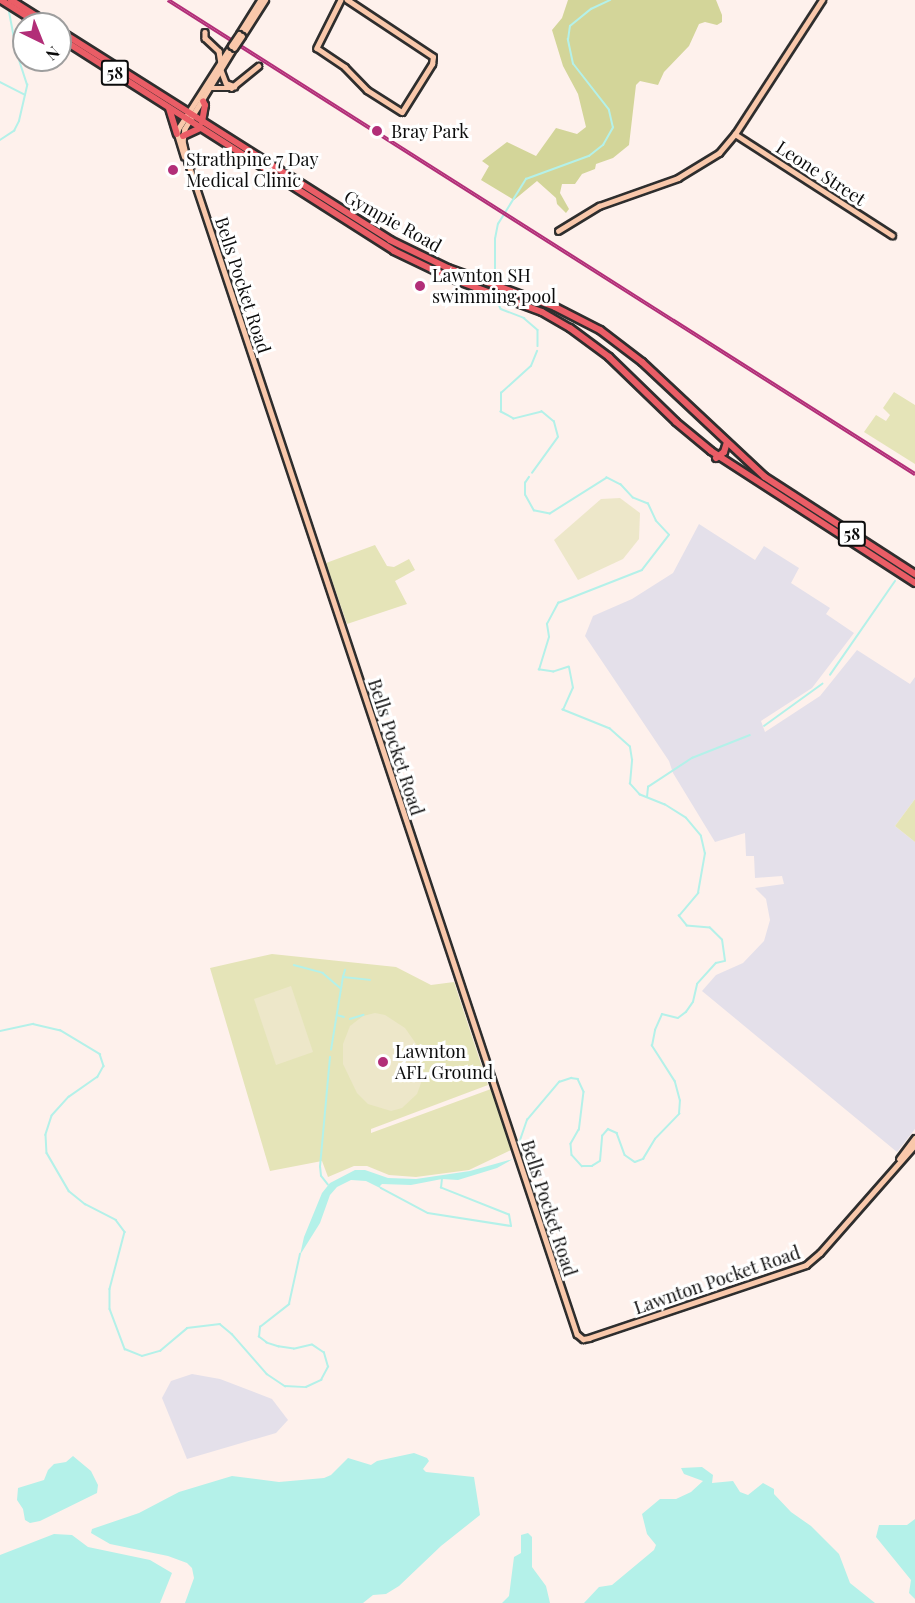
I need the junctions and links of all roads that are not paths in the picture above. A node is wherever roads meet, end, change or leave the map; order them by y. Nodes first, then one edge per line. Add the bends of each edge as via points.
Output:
1 (1, 0) edge
2 (11, 0) edge
3 (262, 0) edge
4 (341, 0) edge
5 (822, 0) edge
6 (349, 1) edge
7 (340, 6) junction
8 (20, 12) edge
9 (30, 12) edge
10 (205, 32) dead end
11 (72, 39) edge
12 (72, 46) edge
13 (232, 47) junction
14 (221, 63) junction
15 (258, 66) dead end
16 (221, 70) junction
17 (234, 86) junction
18 (210, 88) junction
19 (203, 100) junction
20 (169, 108) junction
21 (189, 117) junction
22 (201, 125) junction
23 (735, 134) junction
24 (180, 135) junction
25 (558, 231) dead end
26 (892, 235) dead end
27 (727, 442) junction
28 (717, 457) junction
29 (915, 574) edge
30 (915, 583) edge
31 (915, 1138) edge
32 (915, 1145) edge
33 (894, 1169) junction
34 (581, 1338) joint

1 - 8 highway
2 - 9 highway
3 - 13 main road, bridge
4 - 7 main road
5 - 23 main road
6 - 7 main road
6 - 7 main road via 430,53 432,64 402,112 367,90 345,67 317,48
10 - 14 main road via 205,38 217,48
11 - 21 highway, Gympie Road / 58
12 - 20 highway, Gympie Road / 58
13 - 14 main road
13 - 16 main road
14 - 21 main road
15 - 17 main road
16 - 17 main road via 226,83
16 - 18 main road
17 - 18 main road
18 - 19 main road
19 - 21 main road
19 - 22 highway
20 - 21 highway, Gympie Road / 58
20 - 24 highway
21 - 22 highway, Gympie Road / 58
21 - 24 main road
22 - 24 highway
22 - 27 highway, Gympie Road / 58 via 382,236 435,262 566,312 608,336 642,362
22 - 28 highway, Gympie Road / 58 via 389,248 450,278 542,312 590,342
23 - 25 main road via 700,167 671,182 599,206
23 - 26 main road, Leone Street
24 - 34 main road, Bells Pocket Road
27 - 28 highway via 724,452
27 - 29 highway, Gympie Road / 58 via 777,485
28 - 30 highway, Gympie Road / 58
31 - 33 main road, Lawnton Pocket Road
32 - 33 main road, Lawnton Pocket Road
33 - 34 main road, Lawnton Pocket Road via 806,1266

